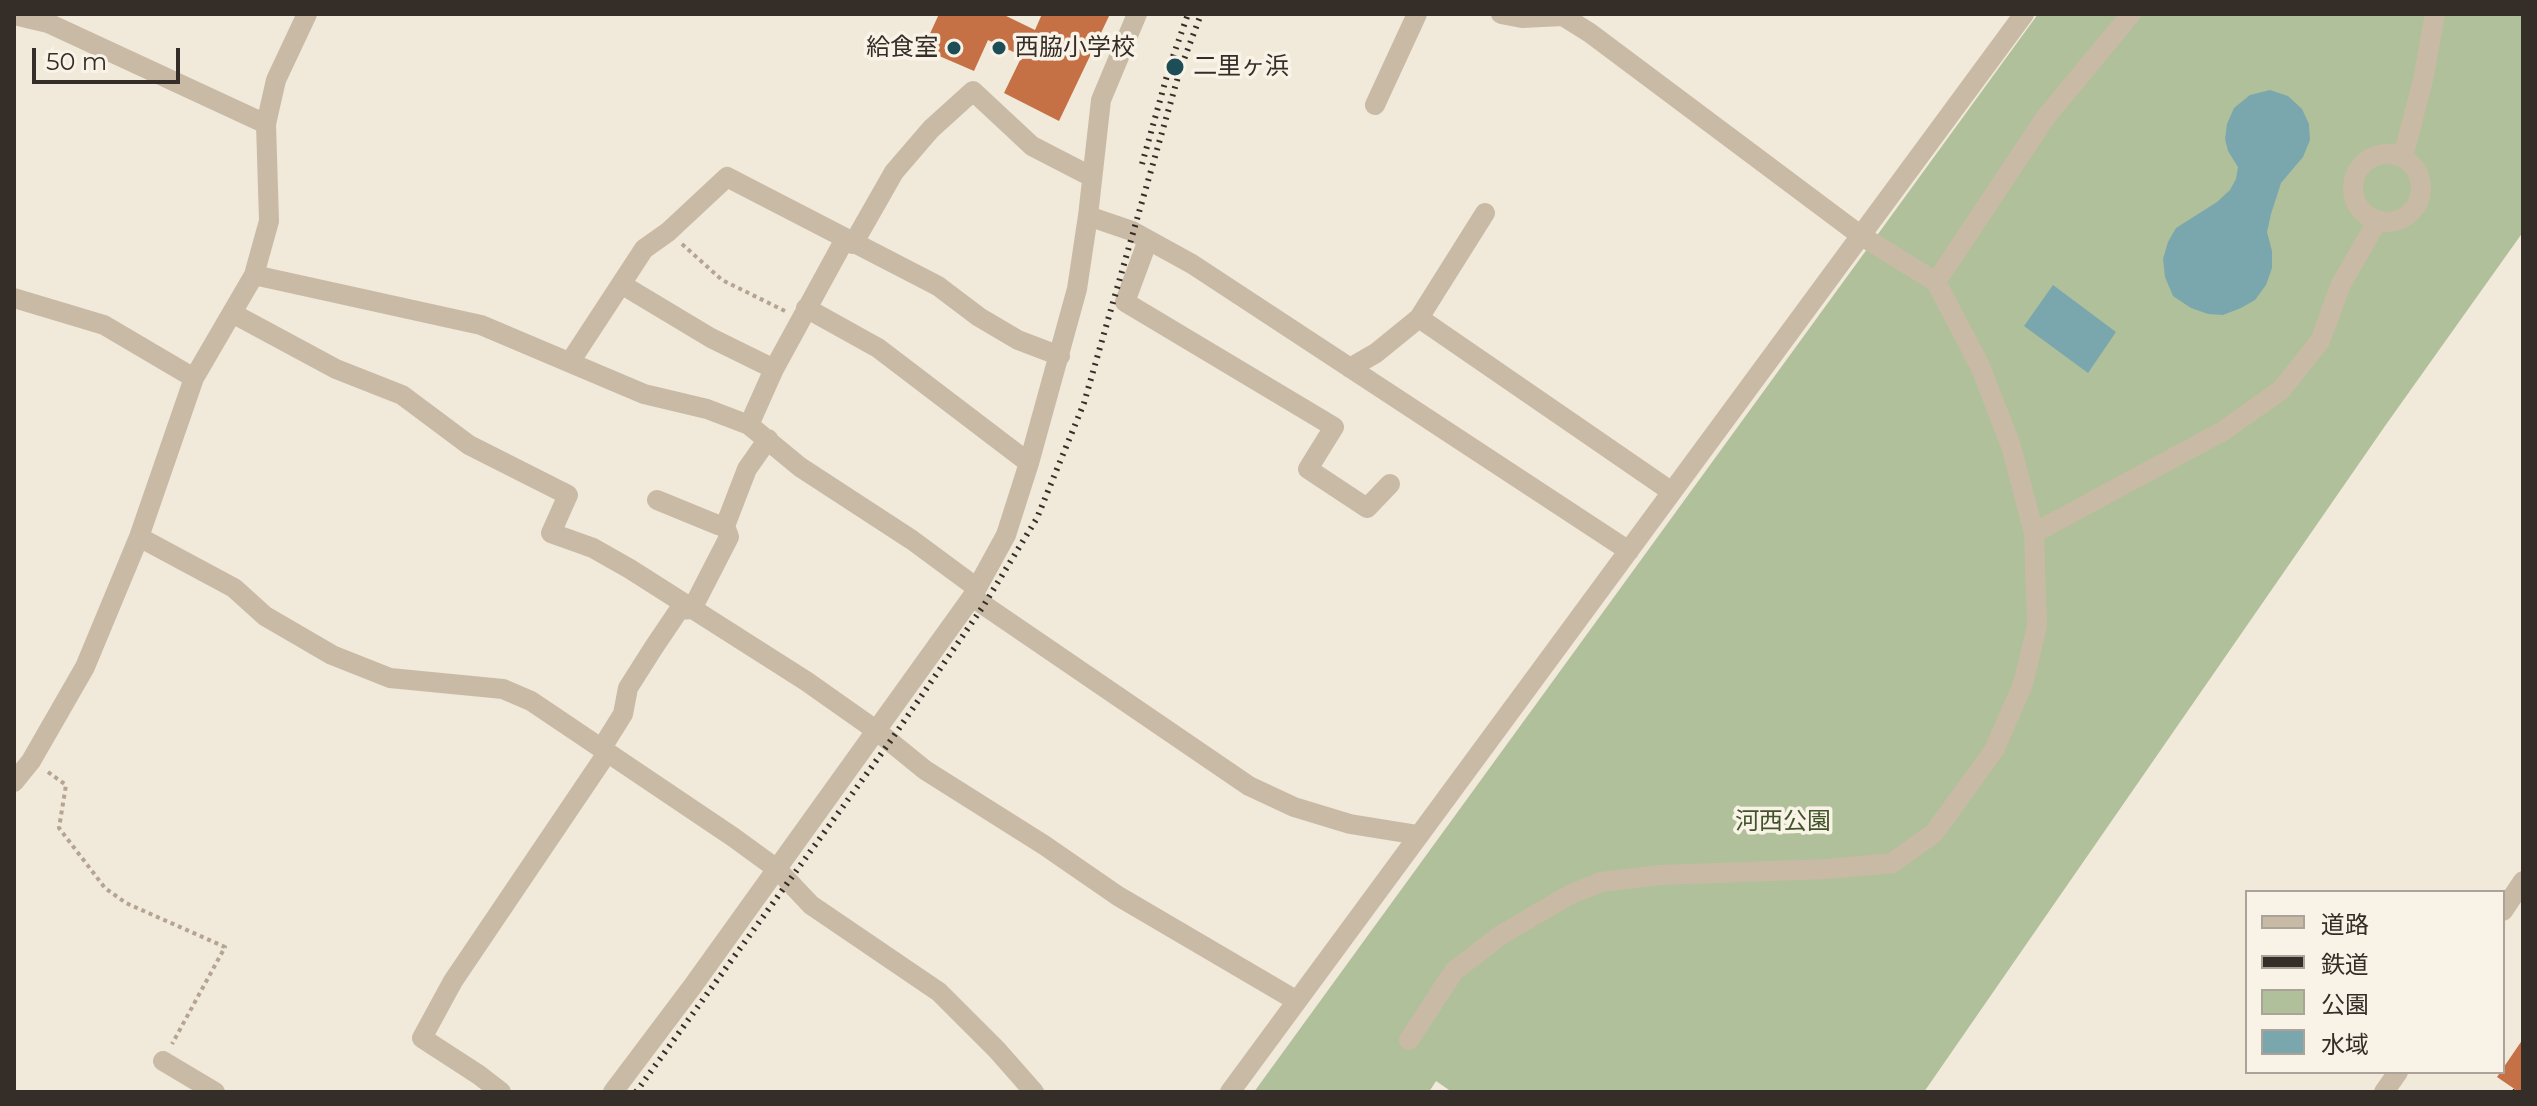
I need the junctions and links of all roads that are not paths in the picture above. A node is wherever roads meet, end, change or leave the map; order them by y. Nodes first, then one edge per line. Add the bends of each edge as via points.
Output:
1 (307, 14) edge
2 (1137, 14) edge
3 (1417, 14) edge
4 (1501, 14) edge
5 (2024, 14) edge
6 (2131, 14) edge
7 (2435, 14) edge
8 (14, 15) edge
9 (1375, 105) dead end
10 (266, 124) junction
11 (2403, 157) junction
12 (1092, 177) junction
13 (1485, 213) dead end
14 (1088, 216) junction
15 (2378, 220) junction
16 (1860, 235) junction
17 (1148, 240) junction
18 (849, 242) junction
19 (254, 275) junction
20 (1936, 282) junction
21 (621, 284) junction
22 (14, 298) edge
23 (232, 313) junction
24 (803, 313) junction
25 (1419, 318) junction
26 (1060, 356) junction
27 (570, 362) junction
28 (1350, 368) junction
29 (774, 369) junction
30 (194, 378) junction
31 (749, 425) junction
32 (768, 439) junction
33 (1029, 463) junction
34 (1390, 484) dead end
35 (1672, 492) junction
36 (657, 500) dead end
37 (725, 526) junction
38 (2034, 533) junction
39 (139, 537) junction
40 (1629, 551) junction
41 (975, 592) junction
42 (692, 609) junction
43 (877, 731) junction
44 (607, 753) junction
45 (14, 782) edge
46 (1418, 835) junction
47 (777, 869) junction
48 (2523, 881) edge
49 (2505, 908) edge
50 (1297, 1001) junction
51 (1409, 1040) dead end
52 (163, 1061) road end
53 (2397, 1074) edge
54 (215, 1092) edge
55 (501, 1092) edge
56 (613, 1092) edge
57 (1034, 1092) edge
58 (1230, 1092) edge
59 (2384, 1092) edge

1 - 10 street via 276,80
2 - 12 street via 1101,100
3 - 9 street
4 - 16 street via 1563,16
5 - 16 street
6 - 20 street via 2045,118
7 - 11 street
8 - 10 street via 48,23
10 - 19 street via 269,221
11 - 15 street via 2419,175 2419,200 2402,218
11 - 15 street via 2392,153 2370,158 2355,175 2354,198 2367,216
12 - 14 street
12 - 18 street via 1032,146 973,91 894,172
13 - 25 street
14 - 17 street
14 - 26 street
15 - 38 street via 2341,284 2320,341 2281,390 2223,431
16 - 20 street
16 - 35 street
17 - 28 street
17 - 34 street via 1125,302 1334,427 1308,469 1367,508
18 - 21 street via 727,177 644,249
18 - 24 street
18 - 26 street via 938,286 1018,340
19 - 23 street
19 - 27 street via 481,325
20 - 38 street via 1980,366 2011,446
21 - 27 street
21 - 29 street
22 - 30 street via 104,325
23 - 30 street
23 - 42 street via 336,369 402,395 469,445 568,495 551,533 593,548
24 - 29 street
24 - 33 street via 878,348
25 - 28 street
25 - 35 street
26 - 33 street
27 - 31 street via 644,394
28 - 40 street
29 - 31 street
30 - 39 street
31 - 32 street
32 - 37 street via 747,469
32 - 41 street via 800,467 912,540
33 - 41 street via 1006,535
35 - 40 street
36 - 37 street
37 - 42 street via 729,537
38 - 51 street via 2037,626 2023,684 1994,750 1934,833 1892,863 1601,882 1501,935 1454,971
39 - 44 street via 234,588 265,616 332,655 390,678 503,689 531,701
39 - 45 street via 85,667
40 - 46 street
41 - 43 street
41 - 46 street via 1249,786 1350,824
42 - 43 street
42 - 44 street via 679,610 628,688 623,714 603,746
43 - 47 street
43 - 50 street via 925,770 1118,896
44 - 47 street
44 - 55 street via 453,981 422,1038
46 - 50 street
47 - 56 street
47 - 57 street via 811,905 939,992
48 - 49 street
50 - 58 street
52 - 54 street
53 - 59 street

